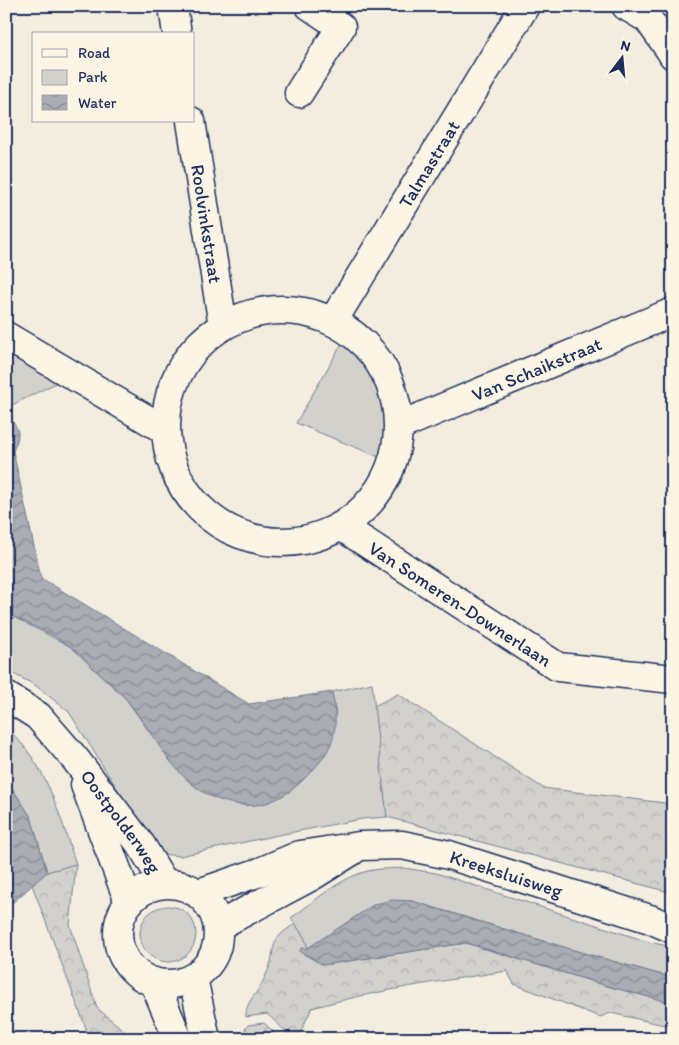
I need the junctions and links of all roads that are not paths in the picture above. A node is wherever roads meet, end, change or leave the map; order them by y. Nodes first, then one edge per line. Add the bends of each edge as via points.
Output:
1 (173, 6) edge
2 (310, 6) edge
3 (524, 6) edge
4 (626, 6) edge
5 (177, 32) edge
6 (673, 56) edge
7 (300, 93) dead end
8 (191, 122) edge
9 (673, 312) edge
10 (333, 321) junction
11 (223, 326) junction
12 (6, 336) edge
13 (399, 426) junction
14 (164, 430) junction
15 (342, 526) junction
16 (673, 679) edge
17 (6, 696) edge
18 (76, 760) junction
19 (359, 846) junction
20 (164, 883) junction
21 (199, 893) junction
22 (129, 902) junction
23 (665, 921) edge
24 (218, 926) junction
25 (193, 978) junction
26 (154, 982) junction
27 (178, 1039) edge
28 (206, 1039) edge

1 - 5 street
2 - 7 street via 340,27
3 - 10 street, Talmastraat
4 - 6 street via 648,20
8 - 11 street, Roolvinkstraat
9 - 13 street, Van Schaikstraat
10 - 11 street via 313,314 282,310 252,314
10 - 13 street via 357,335 372,352 392,387
11 - 14 street via 198,345 179,370 168,399
12 - 14 street
13 - 15 street via 392,466 378,492
14 - 15 street via 173,469 194,504 226,529 264,542 297,542
15 - 16 street, Van Someren-Downerlaan via 558,667
17 - 18 street, Oostpolderweg via 38,716
18 - 20 street, Oostpolderweg via 141,845
18 - 22 street, Oostpolderweg
19 - 21 street, Kreeksluisweg via 300,855
19 - 23 street, Kreeksluisweg via 402,845 449,855
19 - 24 street via 312,876
20 - 21 street via 182,885
20 - 22 street via 151,886
21 - 24 street via 212,908
22 - 26 street via 119,924 120,949 127,964
24 - 25 street via 214,956
25 - 26 street via 181,983
25 - 28 street
26 - 27 street

